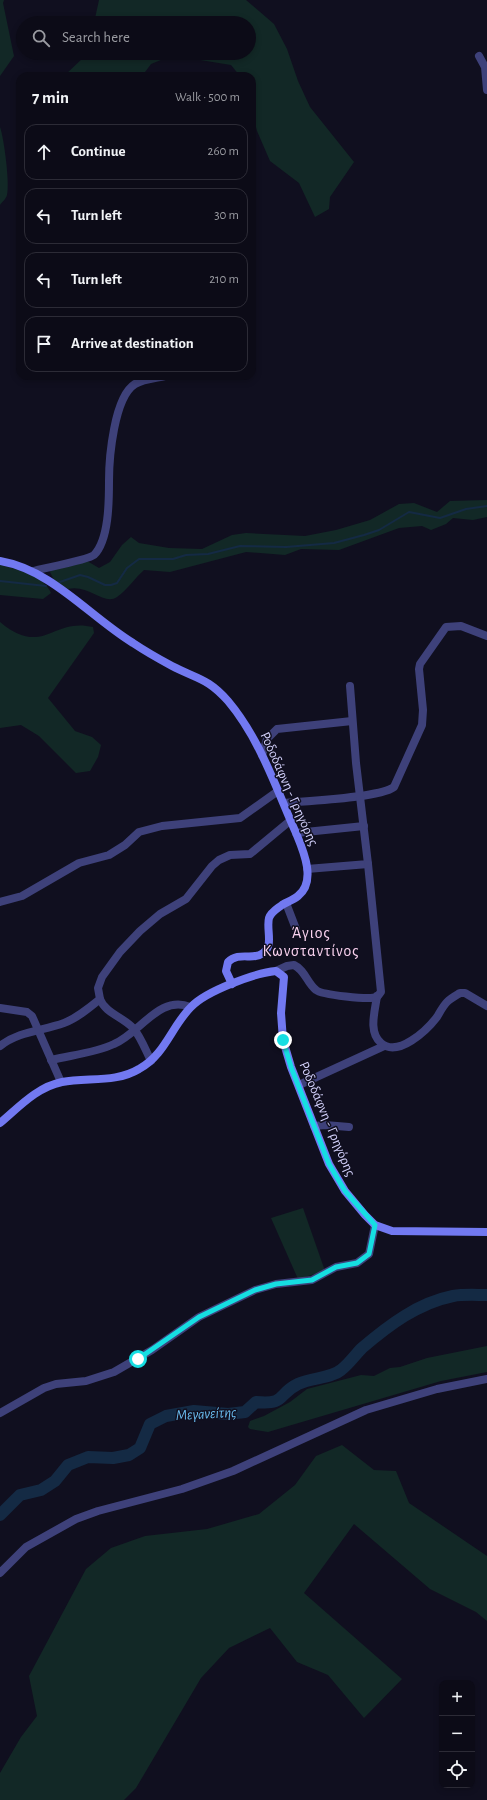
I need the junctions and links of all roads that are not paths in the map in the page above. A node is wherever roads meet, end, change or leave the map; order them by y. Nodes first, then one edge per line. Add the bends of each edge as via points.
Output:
1 (479, 56) dead end
2 (487, 90) edge
3 (150, 380) edge
4 (0, 561) edge
5 (32, 571) junction
6 (487, 636) edge
7 (350, 686) dead end
8 (352, 721) junction
9 (262, 755) junction
10 (278, 791) junction
11 (360, 795) junction
12 (284, 803) junction
13 (291, 820) junction
14 (364, 826) junction
15 (296, 833) junction
16 (368, 864) junction
17 (307, 869) junction
18 (0, 902) edge
19 (286, 903) junction
20 (296, 929) dead end
21 (276, 971) junction
22 (232, 984) junction
23 (377, 996) junction
24 (100, 999) junction
25 (487, 1006) edge
26 (190, 1007) junction
27 (0, 1008) edge
28 (39, 1030) junction
29 (134, 1030) junction
30 (0, 1046) edge
31 (384, 1046) junction
32 (51, 1060) junction
33 (151, 1061) junction
34 (61, 1082) junction
35 (299, 1085) junction
36 (0, 1123) edge
37 (314, 1126) junction
38 (349, 1127) dead end
39 (375, 1225) junction
40 (487, 1232) edge
41 (487, 1379) edge
42 (0, 1413) edge
43 (0, 1573) edge

1 - 2 street via 485,67
3 - 5 street via 135,384 124,397 114,434 108,517 99,548 87,559
4 - 5 main road, Ροδοδάφνη - Γρηγόρης
5 - 9 main road, Ροδοδάφνη - Γρηγόρης via 134,644 171,666 207,681 218,690 242,721
6 - 11 street via 457,625 446,627 441,633 420,664 423,717 397,783 386,791
7 - 8 street
8 - 9 street via 277,729 267,739
8 - 11 street
9 - 10 main road, Ροδοδάφνη - Γρηγόρης
10 - 12 main road, Ροδοδάφνη - Γρηγόρης
10 - 18 street via 240,818 162,826 139,832 109,855 79,863 22,896
11 - 12 street
11 - 14 street
12 - 13 main road, Ροδοδάφνη - Γρηγόρης
13 - 15 main road, Ροδοδάφνη - Γρηγόρης
13 - 24 street via 250,854 219,860 186,899 160,914 140,931 120,952 102,978 98,988
14 - 15 street
14 - 16 street
15 - 17 main road, Ροδοδάφνη - Γρηγόρης
16 - 17 street
16 - 23 street via 382,988
17 - 19 main road, Ροδοδάφνη - Γρηγόρης via 307,880 303,890 299,896
19 - 20 street
19 - 22 main road, Ροδοδάφνη - Γρηγόρης via 275,910 269,918 269,943 265,952 260,955 237,956 228,962 226,971
21 - 22 main road via 258,974
21 - 23 street via 290,964 294,965 300,969 312,987 322,993 368,998
21 - 35 main road, Ροδοδάφνη - Γρηγόρης via 284,977 281,1013 283,1040
22 - 26 main road via 204,997
23 - 31 street via 374,1031 378,1041
24 - 28 street via 71,1020
24 - 29 street via 106,1009 127,1022
25 - 31 street via 465,993 460,993 446,1003 436,1018 417,1037 395,1048
26 - 29 street via 182,1003 172,1004
26 - 33 main road via 163,1048
27 - 28 street via 27,1012
28 - 30 street via 17,1035
28 - 32 street
29 - 32 street via 110,1046
29 - 33 street
31 - 35 street
32 - 34 street
33 - 34 main road via 138,1070 122,1076
34 - 36 main road via 30,1096
35 - 37 main road, Ροδοδάφνη - Γρηγόρης
37 - 38 street
37 - 39 main road, Ροδοδάφνη - Γρηγόρης via 337,1178
39 - 40 main road via 392,1231
39 - 42 street via 369,1254 357,1263 336,1267 312,1280 276,1284 255,1290 199,1317 114,1372 86,1381 44,1388
41 - 43 street via 437,1389 366,1410 233,1471 182,1489 92,1513 26,1547

